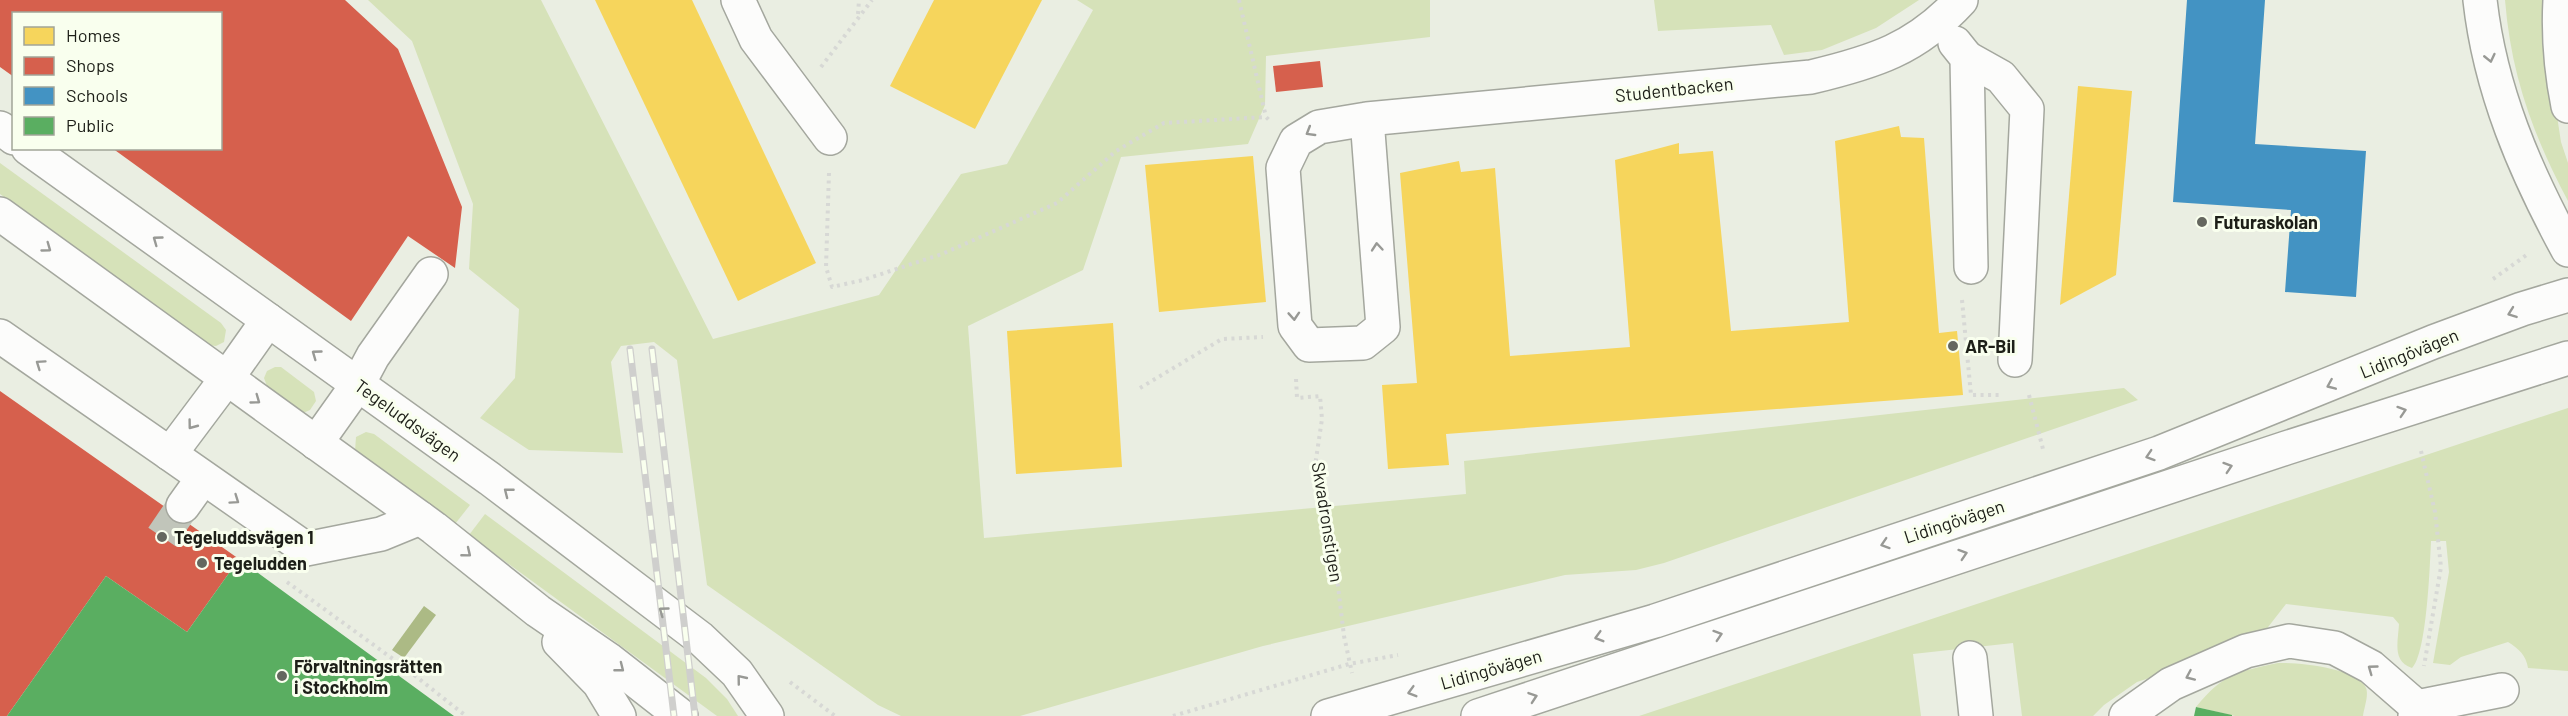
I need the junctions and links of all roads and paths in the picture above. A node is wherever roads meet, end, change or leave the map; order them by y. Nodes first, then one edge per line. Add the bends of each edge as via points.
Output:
1 (738, 0) edge
2 (859, 0) edge
3 (872, 0) edge
4 (1239, 0) edge
5 (2480, 0) edge
6 (2560, 0) edge
7 (1950, 11) edge
8 (858, 15) junction
9 (1967, 58) junction
10 (799, 97) junction
11 (2568, 106) edge
12 (1266, 117) junction
13 (1367, 119) junction
14 (830, 138) joint
15 (1296, 141) junction
16 (31, 150) edge
17 (0, 214) edge
18 (2568, 250) edge
19 (1971, 267) joint
20 (431, 274) dead end
21 (2568, 295) edge
22 (268, 320) junction
23 (1294, 326) junction
24 (0, 336) edge
25 (2568, 358) edge
26 (2015, 360) dead end
27 (227, 378) junction
28 (358, 384) junction
29 (1140, 388) dead end
30 (2002, 395) dead end
31 (2021, 395) dead end
32 (1297, 398) dead end
33 (316, 443) junction
34 (2421, 451) dead end
35 (170, 454) junction
36 (2044, 454) dead end
37 (203, 478) junction
38 (183, 506) tunnel mouth
39 (420, 518) junction
40 (285, 581) dead end
41 (538, 611) junction
42 (1970, 658) dead end
43 (1353, 680) dead end
44 (2502, 690) dead end
45 (2416, 712) edge
46 (466, 716) edge
47 (619, 716) edge
48 (681, 716) edge
49 (767, 716) edge
50 (1328, 716) edge
51 (1478, 716) edge
52 (1976, 716) edge
53 (2126, 716) edge

1 - 10 main road via 756,39
2 - 8 path
3 - 8 path
4 - 12 path
5 -> 18 main road via 2503,111
6 - 11 main road via 2562,78
7 - 9 main road
7 - 13 main road, Studentbacken via 1901,48 1861,65 1811,77
8 - 10 path
9 - 19 main road
9 - 26 main road via 2001,77 2027,109
10 - 14 main road
12 - 14 path via 1164,123 1116,151 1057,203 942,254 832,286 826,267
12 - 15 path
13 -> 15 main road, Studentbacken via 1319,127
23 -> 13 main road via 1309,345 1363,344 1383,327
15 -> 23 main road via 1283,168
22 -> 16 main road, Tegeluddsvägen
17 -> 27 main road
19 - 30 path via 1962,301 1971,395
20 - 28 main road
21 -> 50 main road, Lidingövägen via 2433,342 2159,453 1655,621
22 - 27 main road
28 -> 22 main road, Tegeluddsvägen
23 - 29 path via 1261,338 1222,339
35 -> 24 main road
51 -> 25 main road, Lidingövägen
27 -> 33 main road
27 -> 35 main road
28 - 33 main road
49 -> 28 main road, Tegeluddsvägen via 737,673 700,638
31 - 36 path via 2030,394
32 - 43 path, Skvadronstigen via 1320,396 1322,419 1315,466 1334,553
33 - 39 main road
34 - 45 path via 2435,512 2441,567
35 - 37 main road
37 - 38 main road
37 -> 39 main road via 306,549 381,534
39 -> 41 main road
40 - 46 path
41 - 47 main road via 562,646 599,683
41 -> 48 main road
42 - 52 main road
44 - 45 main road
45 -> 53 main road via 2371,667 2335,648 2289,641 2246,651 2171,684

